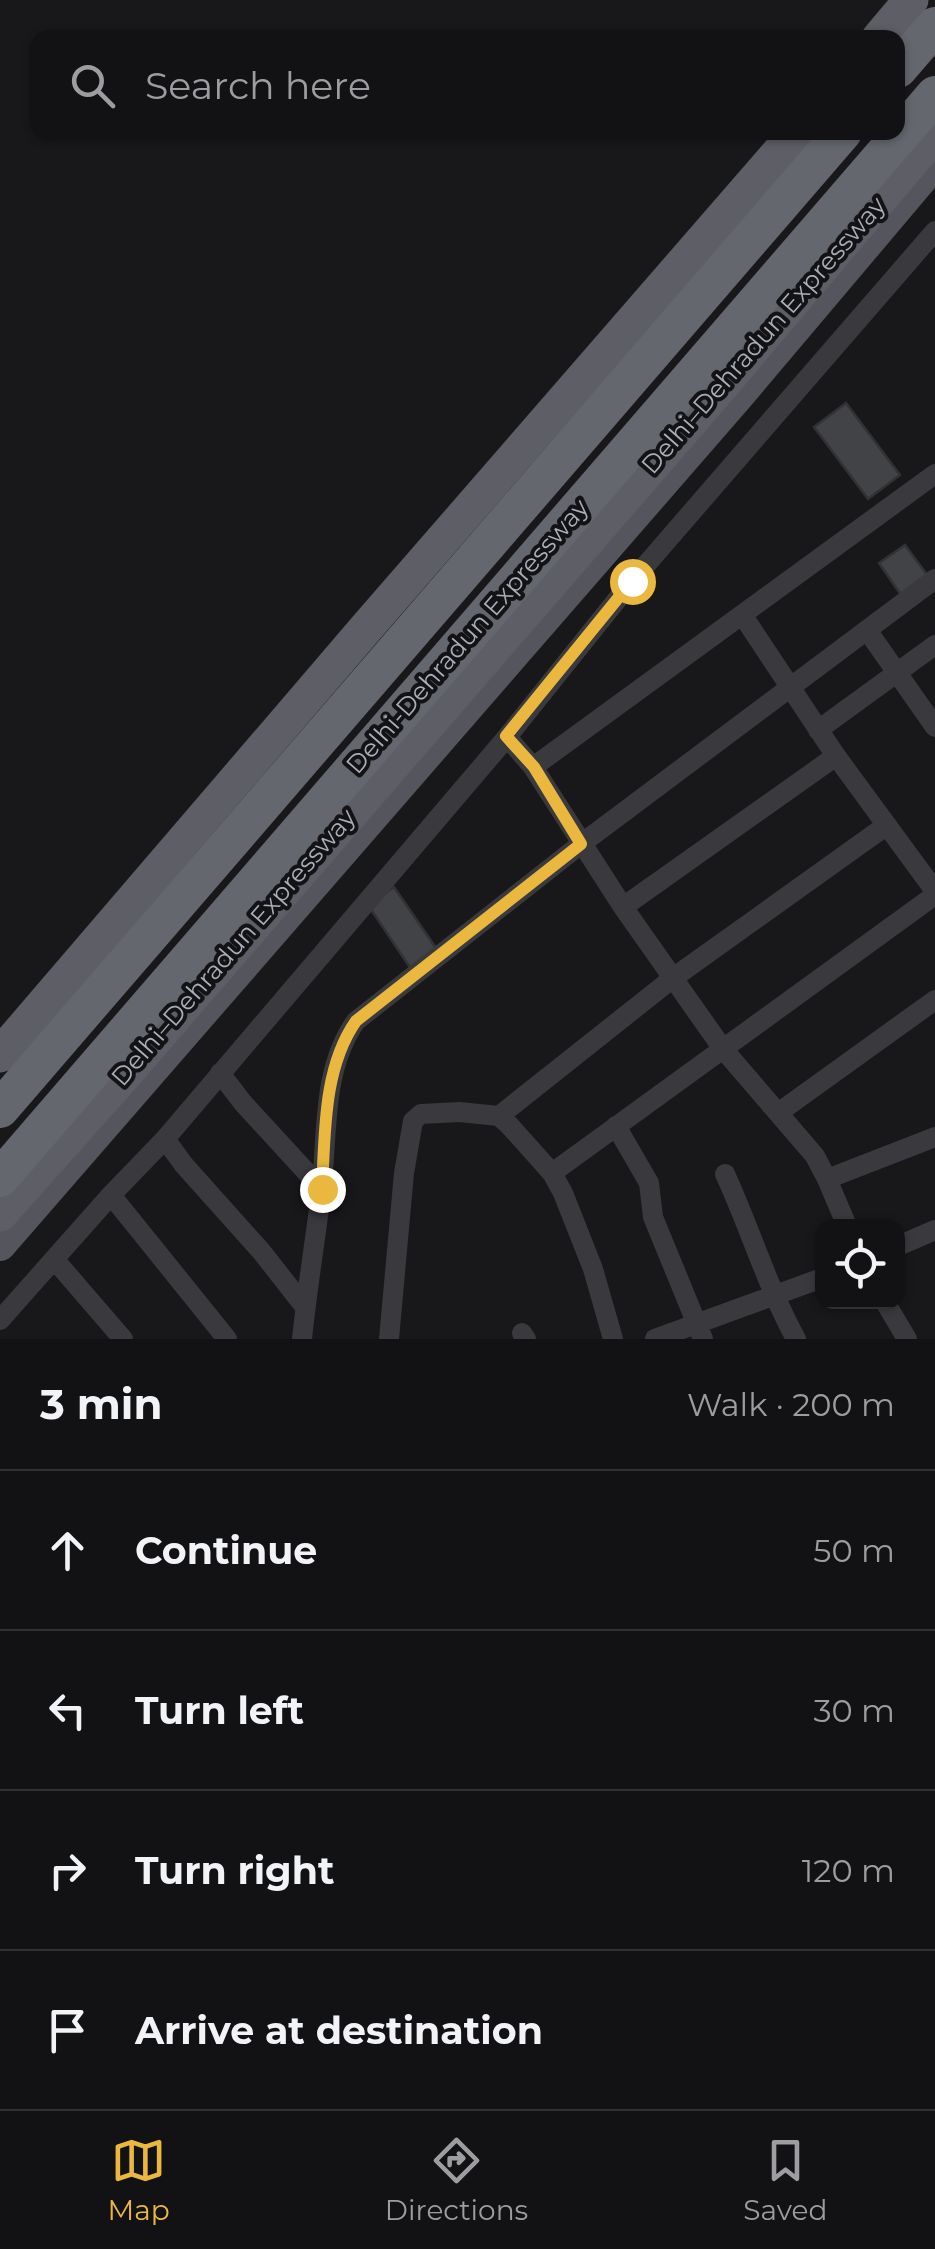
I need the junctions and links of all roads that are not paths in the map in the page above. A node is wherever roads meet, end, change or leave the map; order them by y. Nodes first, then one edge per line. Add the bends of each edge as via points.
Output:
1 (911, 0) edge
2 (935, 26) edge
3 (886, 30) edge
4 (905, 61) edge
5 (935, 95) edge
6 (905, 130) edge
7 (935, 134) edge
8 (790, 140) edge
9 (836, 140) edge
10 (896, 140) edge
11 (935, 163) edge
12 (935, 231) edge
13 (935, 474) edge
14 (935, 579) edge
15 (744, 616) junction
16 (867, 630) junction
17 (935, 645) edge
18 (896, 673) junction
19 (789, 688) junction
20 (935, 727) edge
21 (818, 730) junction
22 (506, 736) junction
23 (836, 756) junction
24 (534, 767) junction
25 (887, 825) junction
26 (581, 844) junction
27 (935, 893) edge
28 (623, 907) junction
29 (673, 978) junction
30 (935, 1000) edge
31 (723, 1049) junction
32 (0, 1055) edge
33 (220, 1073) junction
34 (0, 1109) edge
35 (778, 1113) junction
36 (498, 1116) junction
37 (616, 1126) junction
38 (935, 1137) edge
39 (164, 1139) junction
40 (552, 1173) junction
41 (725, 1174) dead end
42 (0, 1178) edge
43 (827, 1179) junction
44 (322, 1189) junction
45 (111, 1194) junction
46 (0, 1214) edge
47 (844, 1219) edge
48 (935, 1230) edge
49 (905, 1243) edge
50 (0, 1244) edge
51 (54, 1260) junction
52 (815, 1281) edge
53 (775, 1297) junction
54 (305, 1307) junction
55 (889, 1309) edge
56 (0, 1320) edge
57 (700, 1331) edge
58 (122, 1339) edge
59 (227, 1339) edge
60 (302, 1339) edge
61 (389, 1339) edge
62 (613, 1339) edge
63 (655, 1339) edge
64 (796, 1339) edge
65 (907, 1339) edge

1 - 3 highway
2 - 4 highway
5 - 6 highway, Delhi-Dehradun Expressway
7 - 46 highway, Delhi–Dehradun Expressway
8 - 32 highway
9 - 34 highway, Delhi-Dehradun Expressway
10 - 42 highway, Delhi-Dehradun Expressway
11 - 50 main road
12 - 22 street
13 - 15 street
14 - 16 street
15 - 19 street
15 - 24 street
16 - 18 street
16 - 19 street
17 - 18 street
18 - 20 street
18 - 21 street
19 - 21 street
19 - 26 street
21 - 23 street
22 - 24 street
22 - 33 street
23 - 25 street
23 - 28 street
24 - 26 street
25 - 27 street
25 - 29 street
26 - 28 street
26 - 44 street via 356,1021 332,1074
27 - 31 street
28 - 29 street
29 - 31 street
29 - 36 street
30 - 35 street
31 - 35 street
31 - 37 street
33 - 39 street
33 - 44 street
35 - 43 street
36 - 40 street
36 - 61 street via 435,1112 413,1120
37 - 40 street
37 - 57 street via 649,1183 653,1217
38 - 43 street
39 - 45 street
39 - 54 street
40 - 62 street via 593,1269
41 - 53 street
43 - 47 street
44 - 54 street
45 - 51 street
45 - 59 street
48 - 49 street
51 - 56 street
51 - 58 street
52 - 53 street
53 - 57 street
53 - 64 street
54 - 60 street
55 - 65 street
57 - 63 street

